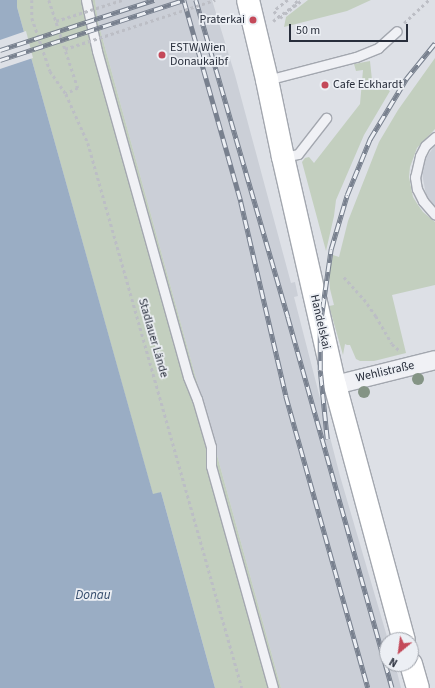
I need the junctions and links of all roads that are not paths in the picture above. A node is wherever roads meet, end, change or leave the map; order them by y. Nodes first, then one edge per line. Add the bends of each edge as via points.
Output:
1 (86, 0) edge
2 (248, 0) edge
3 (397, 31) road end
4 (267, 80) junction
5 (326, 118) dead end
6 (435, 137) edge
7 (283, 157) junction
8 (435, 215) edge
9 (435, 360) edge
10 (334, 385) junction
11 (402, 632) edge
12 (413, 672) edge
13 (273, 688) edge
14 (418, 688) edge

1 - 13 lane via 97,51 188,377 211,447 212,466
2 - 4 main road, Handelskai
3 - 4 lane via 378,48 356,57
4 - 7 main road, Handelskai
5 - 7 lane via 298,154
6 - 8 lane via 425,146 415,177 423,201
7 - 10 main road, Handelskai
9 - 10 street, Wehlistraße
10 - 11 main road, Handelskai
12 - 14 main road

